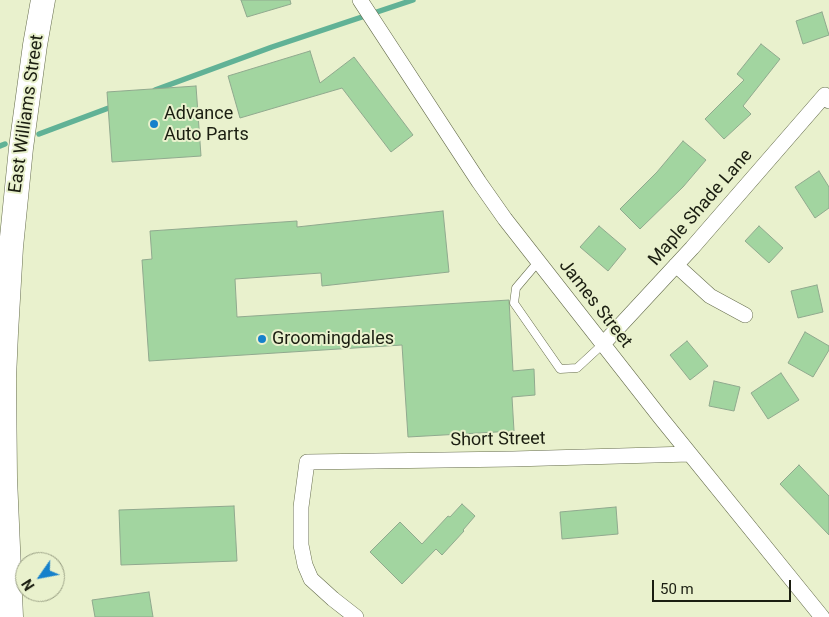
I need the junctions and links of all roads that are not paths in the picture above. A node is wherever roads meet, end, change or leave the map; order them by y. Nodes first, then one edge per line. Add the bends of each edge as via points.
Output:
1 (43, 0) edge
2 (360, 0) edge
3 (827, 98) edge
4 (538, 262) junction
5 (676, 265) junction
6 (745, 315) dead end
7 (603, 344) junction
8 (690, 454) junction
9 (11, 617) edge
10 (356, 617) edge
11 (822, 617) edge

1 - 9 main road, East Williams Street via 20,148 6,334 5,478
2 - 4 street, James Street via 479,182
3 - 5 street, Maple Shade Lane
4 - 7 street, James Street
4 - 7 lane via 516,288 514,302 560,369 576,368
5 - 6 street via 710,296
5 - 7 street, Maple Shade Lane
7 - 8 street, James Street
8 - 10 street, Short Street via 307,462 301,508 304,565 311,579
8 - 11 street, James Street

